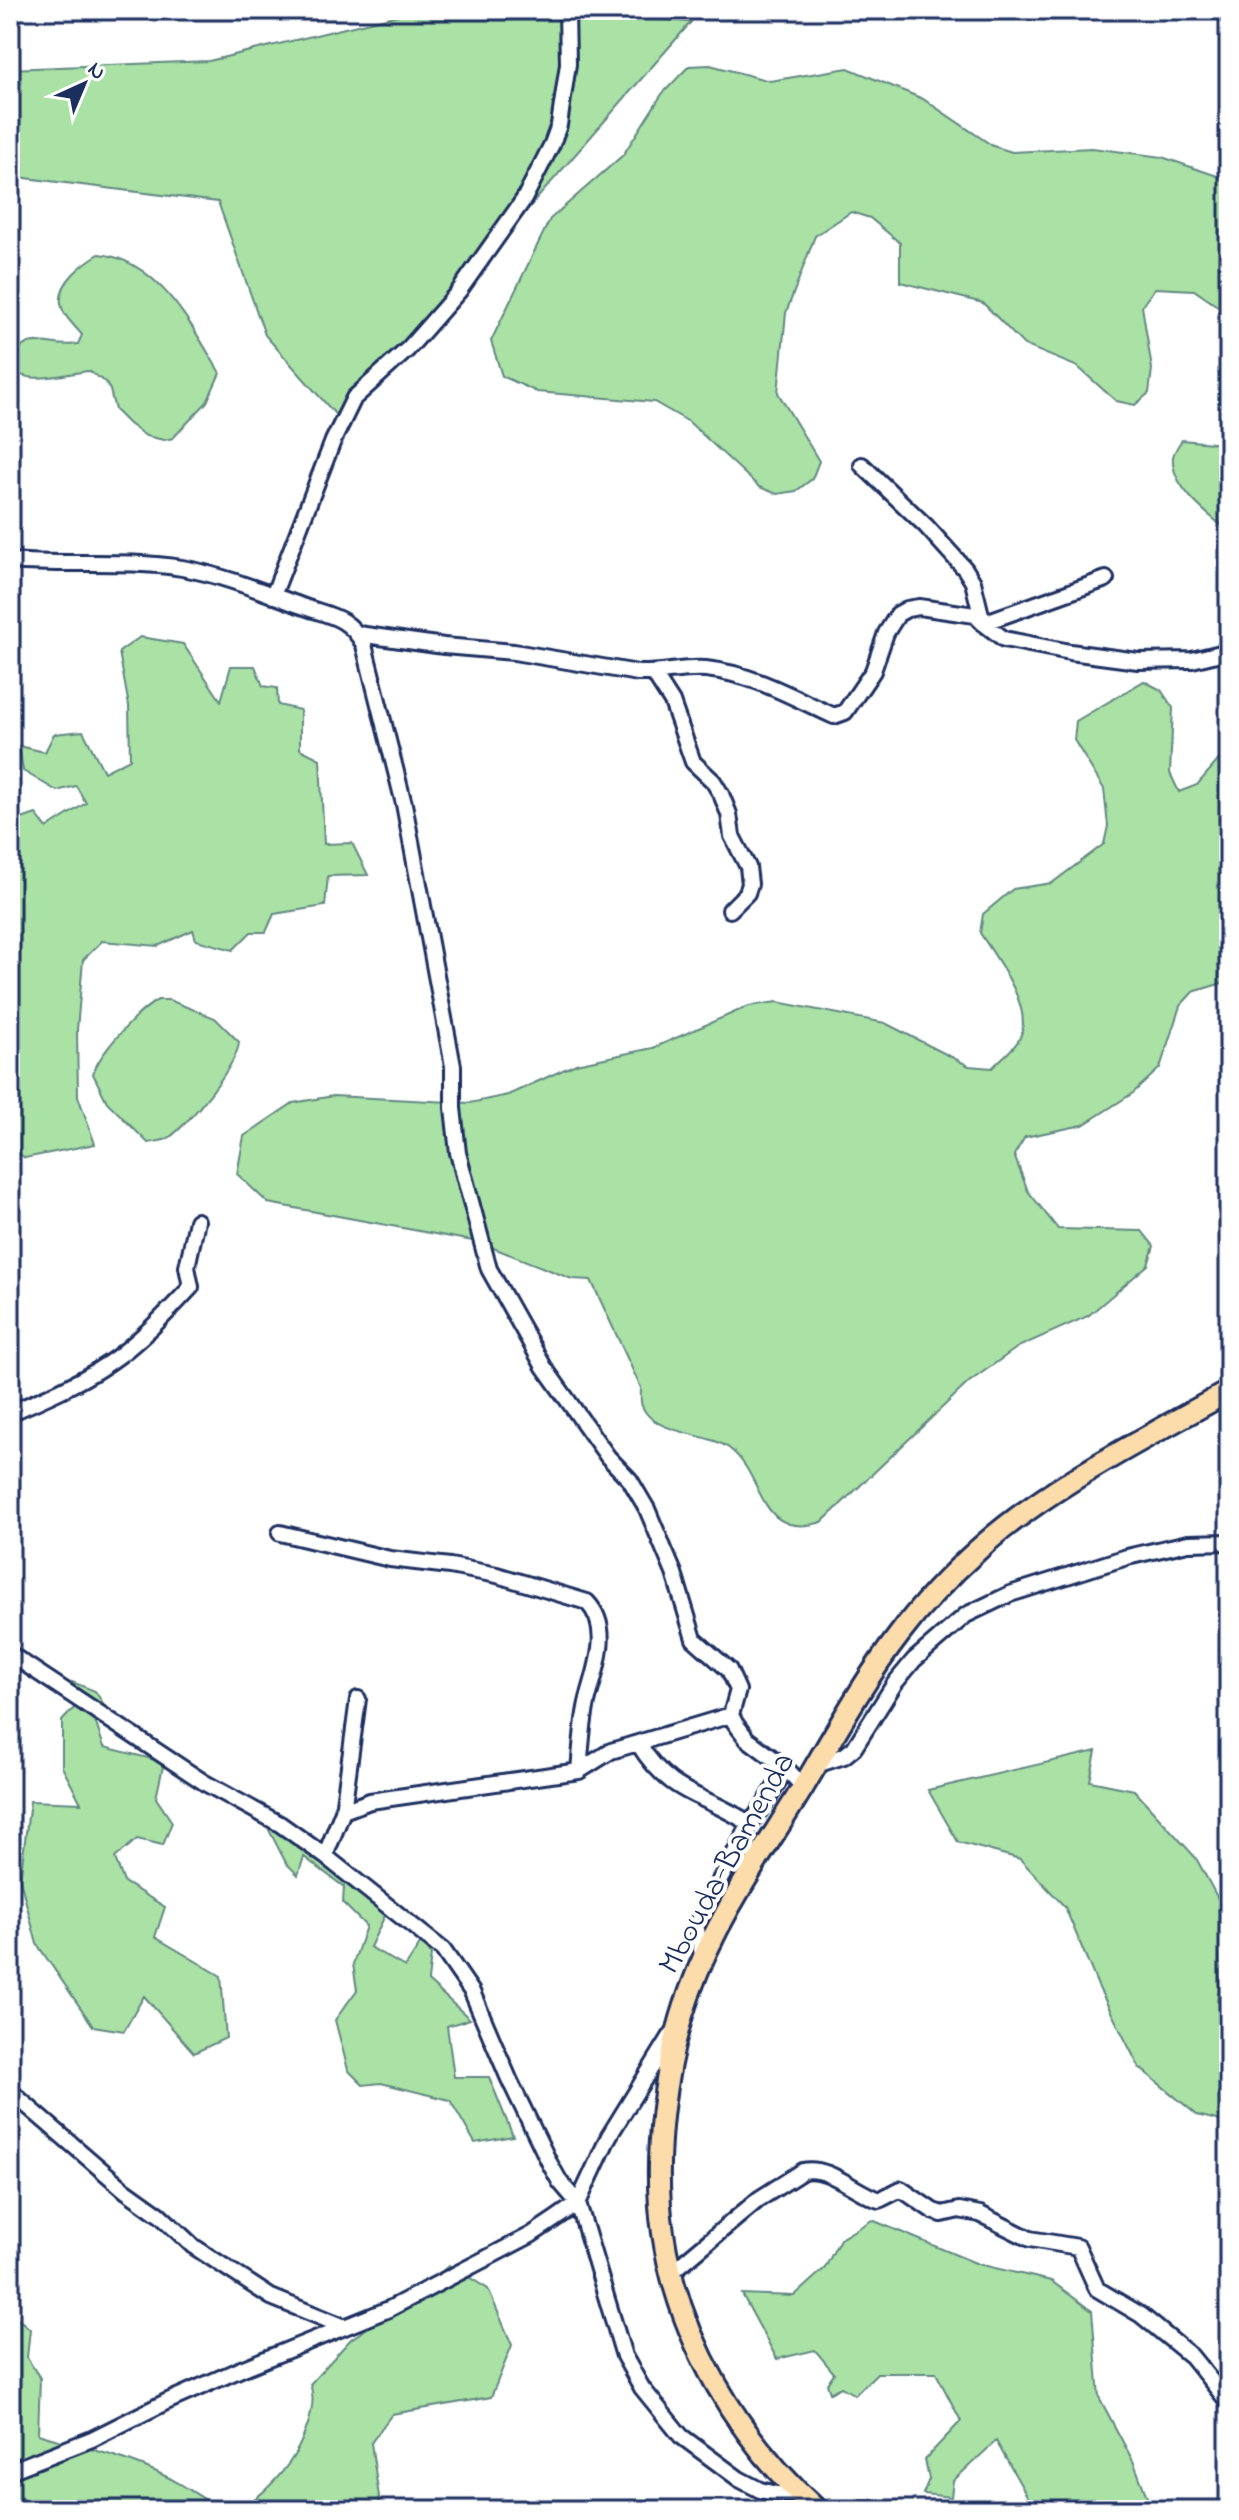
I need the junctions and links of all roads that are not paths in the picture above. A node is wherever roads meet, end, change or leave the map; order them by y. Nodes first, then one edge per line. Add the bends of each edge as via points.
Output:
1 (567, 10) edge
2 (862, 465) dead end
3 (10, 561) edge
4 (1106, 579) dead end
5 (273, 596) junction
6 (983, 623) junction
7 (358, 634) junction
8 (1229, 651) edge
9 (654, 674) junction
10 (730, 910) dead end
11 (197, 1221) dead end
12 (1229, 1391) edge
13 (10, 1413) edge
14 (280, 1533) dead end
15 (1229, 1542) edge
16 (10, 1654) edge
17 (358, 1699) dead end
18 (731, 1715) junction
19 (638, 1743) junction
20 (816, 1765) junction
21 (786, 1768) junction
22 (579, 1771) junction
23 (803, 1787) junction
24 (343, 1811) junction
25 (750, 1824) junction
26 (325, 1856) junction
27 (703, 1961) junction
28 (680, 2020) junction
29 (10, 2091) edge
30 (578, 2203) junction
31 (672, 2272) junction
32 (345, 2327) junction
33 (1229, 2403) edge
34 (10, 2471) edge
35 (799, 2494) junction
36 (817, 2510) edge

1 - 5 street via 563,100 545,158 524,199 459,291 408,349 354,398
2 - 6 street via 965,569
3 - 5 street via 178,568
4 - 6 street
5 - 7 street via 340,617
6 - 8 street via 1004,639 1138,661 1192,660
6 - 9 street via 975,615 919,607 898,614 873,671 840,716 752,678 704,669
7 - 9 street
7 - 18 street via 404,804 453,1066 458,1153 489,1269 544,1367 647,1509 694,1639 729,1670 738,1690
9 - 10 street via 672,702 693,762 721,794 732,836 748,867 747,893
11 - 13 street via 187,1267 191,1287 164,1316 88,1376
12 - 20 highway, Mbouda-Bamenda via 1037,1503 983,1546 898,1635
14 - 22 street via 390,1559 497,1575 587,1602 600,1641
15 - 20 street via 1188,1543 1140,1553 1010,1594 966,1615 914,1660 854,1748
16 - 26 street
17 - 24 street
18 - 19 street
18 - 21 street via 747,1739
19 - 22 street via 611,1751
19 - 25 street via 673,1785
20 - 23 highway, Mbouda-Bamenda
21 - 23 street
21 - 25 street
22 - 24 street via 370,1801
23 - 27 highway, Mbouda-Bamenda
24 - 26 street
25 - 27 street via 696,1925
26 - 30 street via 430,1937 457,1968 550,2164
27 - 28 highway, Mbouda-Bamenda
28 - 30 street via 609,2136
28 - 31 highway, Mbouda-Bamenda via 663,2116 659,2192
29 - 32 street via 193,2246 271,2297
30 - 32 street via 441,2283
30 - 35 street via 624,2356 661,2414 681,2436 739,2479 776,2494
31 - 33 street via 759,2199 803,2171 823,2173 879,2200 901,2189 942,2214 980,2214 1030,2239 1078,2247 1097,2289 1141,2315 1191,2356
31 - 35 highway, Mbouda-Bamenda via 696,2340 724,2396 744,2429
32 - 34 street
35 - 36 highway, Mbouda-Bamenda

